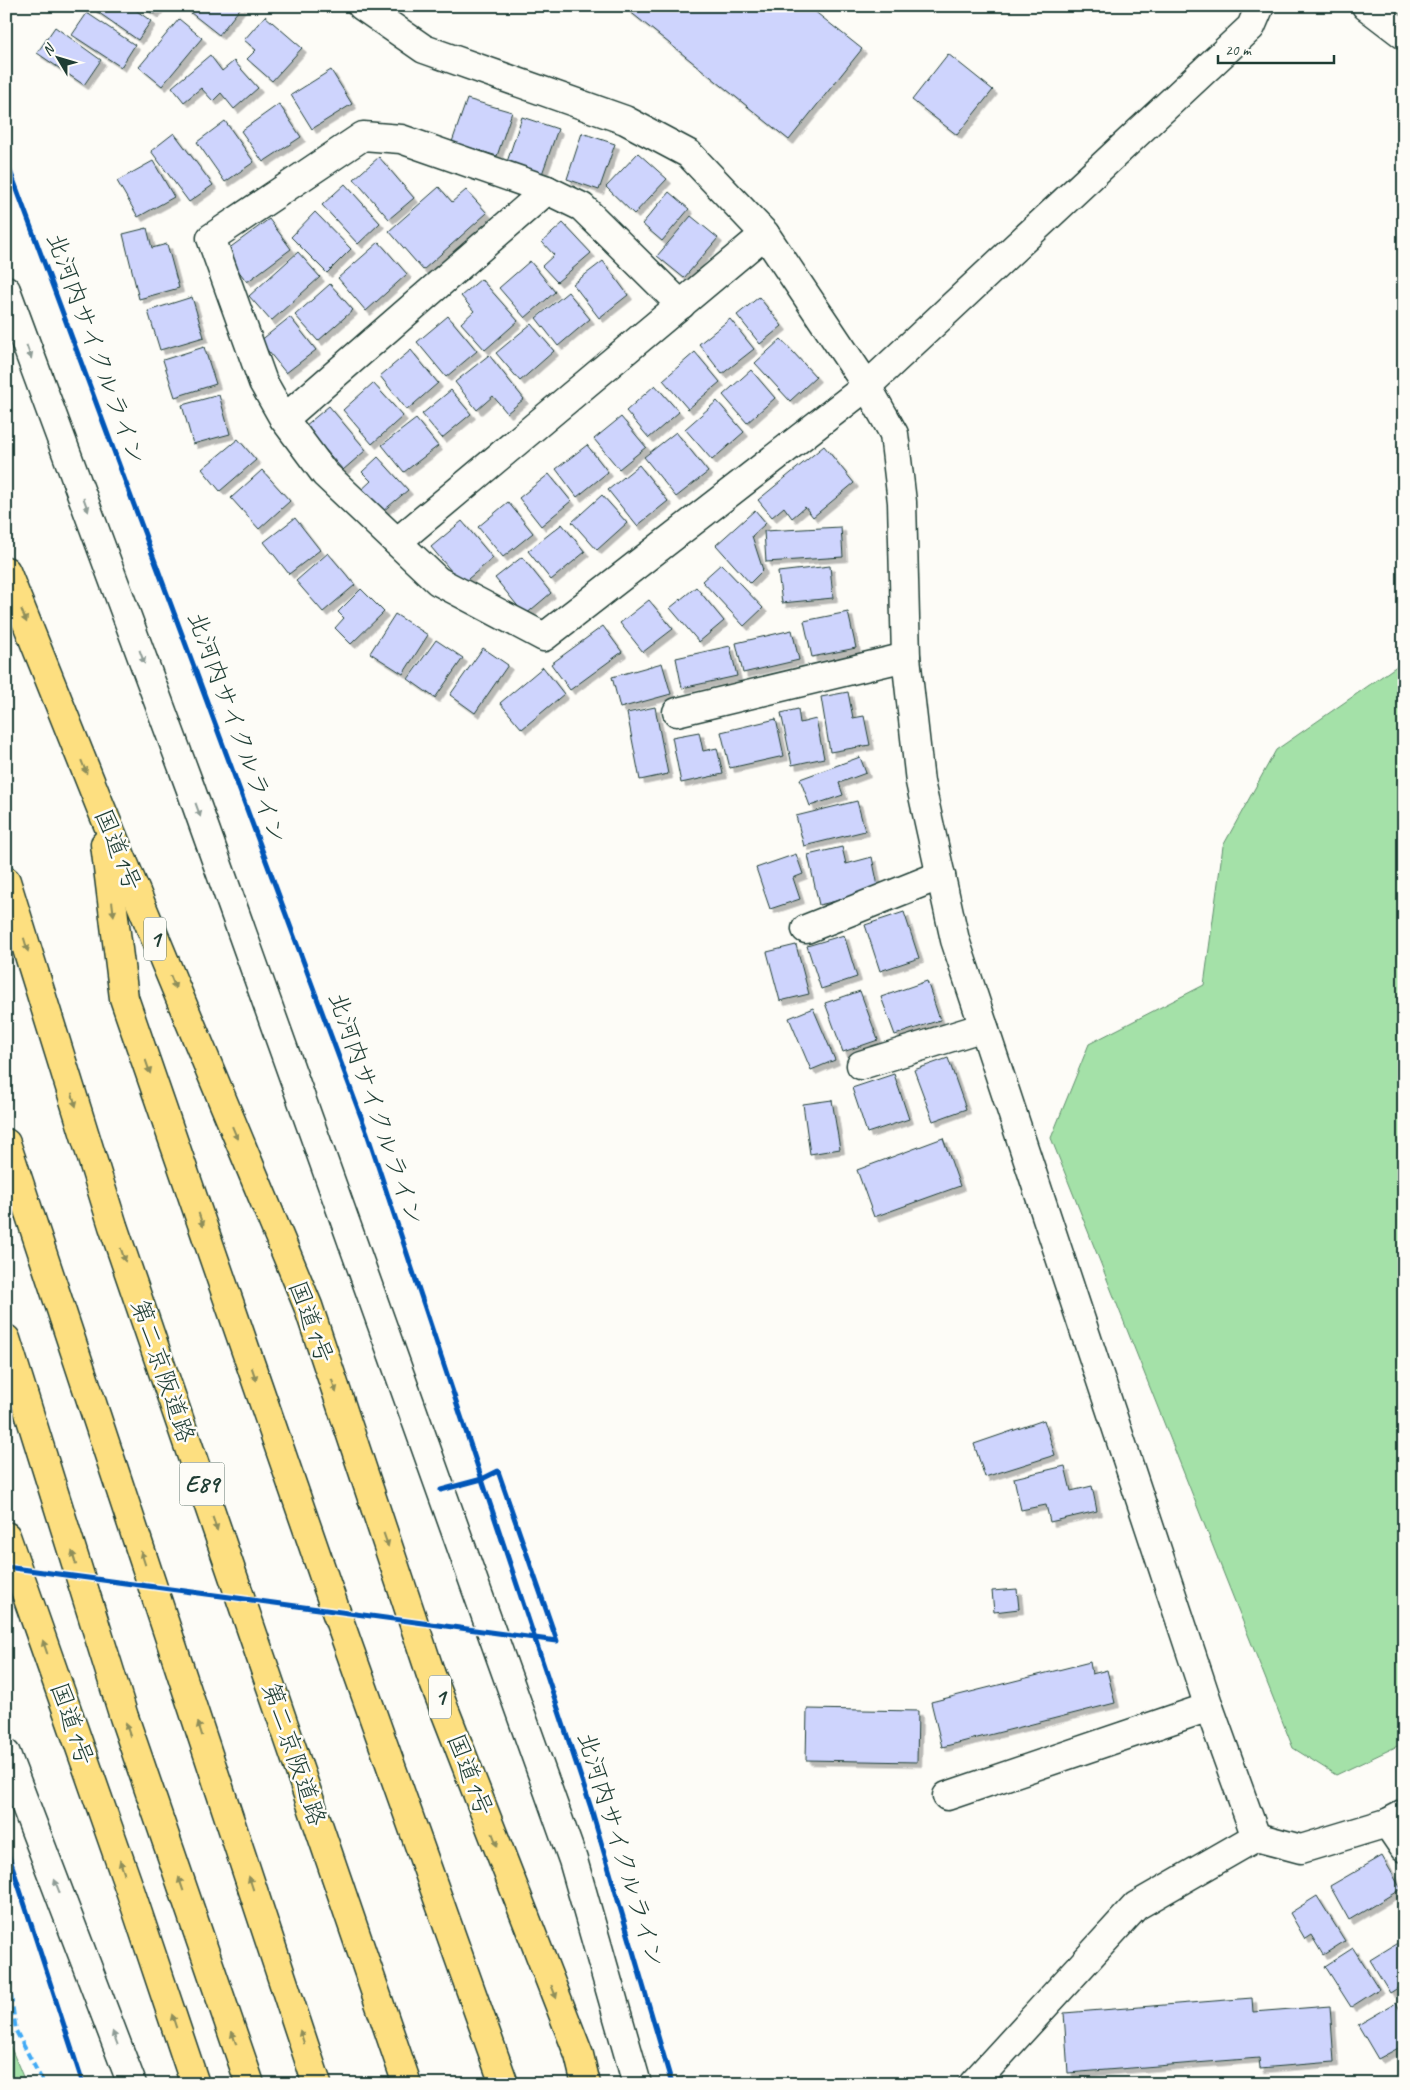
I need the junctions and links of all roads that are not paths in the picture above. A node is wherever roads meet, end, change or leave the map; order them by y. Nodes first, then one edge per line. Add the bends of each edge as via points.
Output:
1 (362, 6) edge
2 (1260, 6) edge
3 (1366, 6) edge
4 (1404, 35) edge
5 (547, 190) junction
6 (765, 234) junction
7 (6, 290) edge
8 (681, 305) junction
9 (868, 386) junction
10 (284, 419) junction
11 (397, 542) junction
12 (6, 571) edge
13 (906, 658) junction
14 (676, 712) dead end
15 (101, 808) junction
16 (940, 875) junction
17 (6, 881) edge
18 (806, 928) dead end
19 (984, 1027) junction
20 (861, 1065) dead end
21 (6, 1143) edge
22 (6, 1339) edge
23 (6, 1536) edge
24 (1209, 1706) junction
25 (6, 1754) edge
26 (947, 1796) dead end
27 (1395, 1818) edge
28 (1256, 1837) junction
29 (1404, 1848) edge
30 (132, 2084) edge
31 (195, 2084) edge
32 (250, 2084) edge
33 (318, 2084) edge
34 (408, 2084) edge
35 (504, 2084) edge
36 (586, 2084) edge
37 (637, 2084) edge
38 (973, 2084) edge

1 - 6 street via 424,49 625,120 689,154
2 - 9 street via 1252,28
3 - 4 street
5 - 8 street via 582,207
5 - 10 street
5 - 10 street via 401,139 363,136 211,238 262,382
6 - 8 street
6 - 9 street
7 -> 37 street via 190,787 570,1851
8 - 11 street
9 - 11 street via 544,637 438,581
9 - 13 street via 894,434 902,502
10 - 11 street via 325,474
12 -> 15 highway, 国道1号 / 1
13 - 14 street
13 - 16 street via 920,782
15 -> 35 highway via 124,998 334,1606
15 -> 36 highway, 国道1号 / 1 via 308,1306 431,1675 579,2055
16 - 18 street
16 - 19 street via 955,940
17 -> 34 highway, 第二京阪道路 / E89 via 113,1226
19 - 20 street
19 - 24 street
33 -> 21 highway
32 -> 22 highway via 124,1717
31 -> 23 highway, 国道1号
24 - 26 street
24 - 28 street
30 -> 25 street
27 - 28 street via 1301,1849
27 - 29 street
28 - 38 street via 1136,1906

